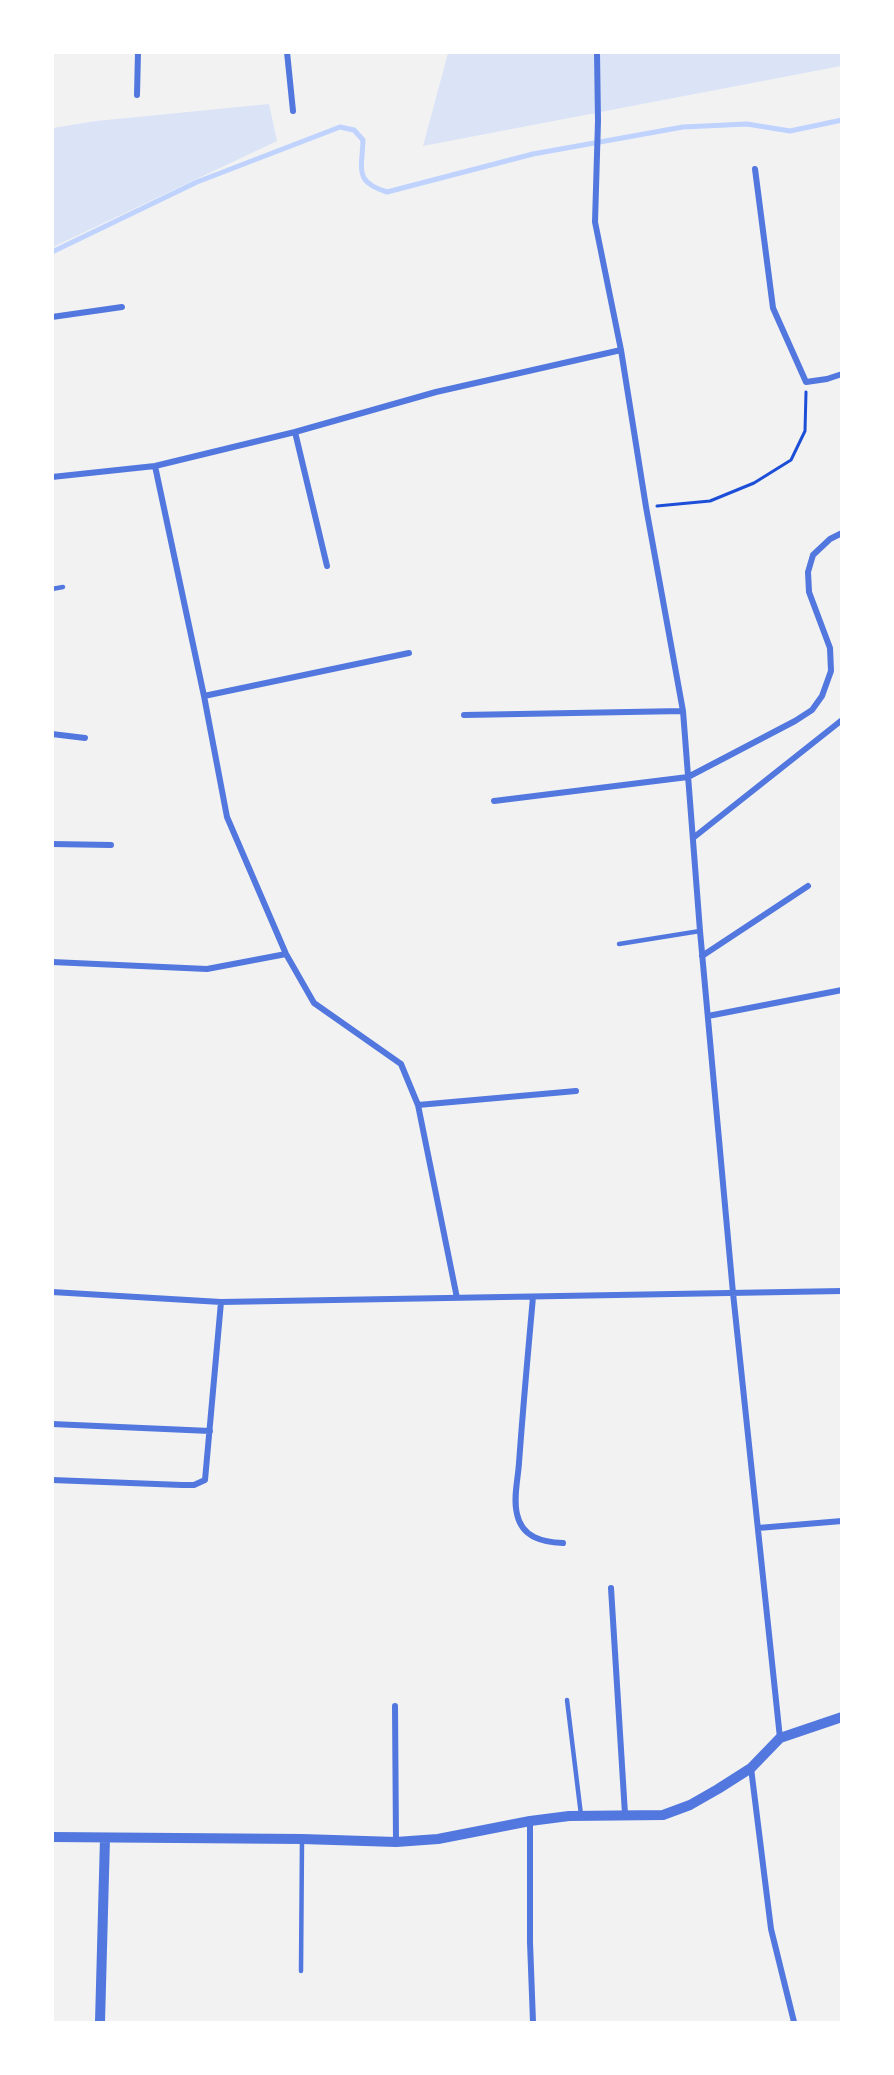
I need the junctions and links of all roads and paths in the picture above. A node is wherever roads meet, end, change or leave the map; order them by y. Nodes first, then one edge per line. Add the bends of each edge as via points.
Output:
1 (138, 52) edge
2 (287, 52) edge
3 (597, 52) edge
4 (137, 95) dead end
5 (293, 111) dead end
6 (755, 169) dead end
7 (122, 307) dead end
8 (52, 317) edge
9 (621, 350) junction
10 (842, 374) edge
11 (806, 382) junction
12 (295, 432) junction
13 (155, 466) junction
14 (52, 477) edge
15 (646, 507) junction
16 (842, 533) edge
17 (327, 566) dead end
18 (63, 587) dead end
19 (52, 589) edge
20 (409, 653) dead end
21 (204, 696) junction
22 (683, 711) junction
23 (464, 715) dead end
24 (842, 720) edge
25 (52, 734) edge
26 (85, 738) dead end
27 (688, 777) junction
28 (494, 801) dead end
29 (693, 838) junction
30 (52, 844) edge
31 (111, 845) dead end
32 (808, 886) dead end
33 (700, 931) junction
34 (619, 944) dead end
35 (286, 954) junction
36 (702, 956) junction
37 (52, 962) edge
38 (842, 990) edge
39 (708, 1016) junction
40 (576, 1091) dead end
41 (418, 1105) junction
42 (842, 1291) edge
43 (52, 1292) edge
44 (733, 1293) junction
45 (534, 1297) junction
46 (457, 1298) junction
47 (220, 1302) junction
48 (52, 1424) edge
49 (210, 1431) junction
50 (52, 1480) edge
51 (842, 1521) edge
52 (758, 1528) junction
53 (563, 1543) dead end
54 (611, 1588) dead end
55 (567, 1700) dead end
56 (395, 1706) dead end
57 (842, 1717) edge
58 (780, 1738) junction
59 (751, 1768) junction
60 (625, 1814) junction
61 (581, 1815) junction
62 (530, 1821) junction
63 (52, 1837) edge
64 (105, 1838) junction
65 (302, 1839) junction
66 (396, 1842) junction
67 (302, 1971) dead end
68 (100, 2022) edge
69 (533, 2022) edge
70 (794, 2022) edge

1 - 4 street
2 - 5 street
3 - 9 street via 595,222
6 - 11 street via 773,308
7 - 8 street
9 - 12 street via 436,392
9 - 15 street
10 - 11 street
11 - 15 path via 805,431 791,460 754,483 710,501
12 - 13 street
12 - 17 street
13 - 14 street
13 - 21 street
15 - 22 street
16 - 27 street via 813,555 808,572 809,592 830,648 831,671 822,696 812,710 795,722
18 - 19 lane
20 - 21 street
21 - 35 street via 227,817
22 - 23 street
22 - 27 street
24 - 29 street
25 - 26 street
27 - 28 street
27 - 29 street
29 - 33 street
30 - 31 street
32 - 36 street
33 - 34 lane
33 - 36 street
35 - 37 street via 207,969
35 - 41 street via 314,1004 401,1064
36 - 39 street
38 - 39 street
39 - 44 street
40 - 41 street
41 - 46 street
42 - 44 street
43 - 47 street
44 - 45 street
44 - 52 street
45 - 46 street
45 - 53 street via 517,1515 533,1538
46 - 47 street
47 - 49 street
48 - 49 street
49 - 50 street via 205,1480 194,1485
51 - 52 street
52 - 58 street
54 - 60 street
55 - 61 lane
56 - 66 street
57 - 58 street
58 - 59 street
59 - 60 street via 690,1805 663,1815
59 - 70 street via 771,1929
60 - 61 street
61 - 62 street
62 - 66 street via 438,1839
62 - 69 street
63 - 64 street
64 - 65 street
64 - 68 street
65 - 66 street
65 - 67 lane

